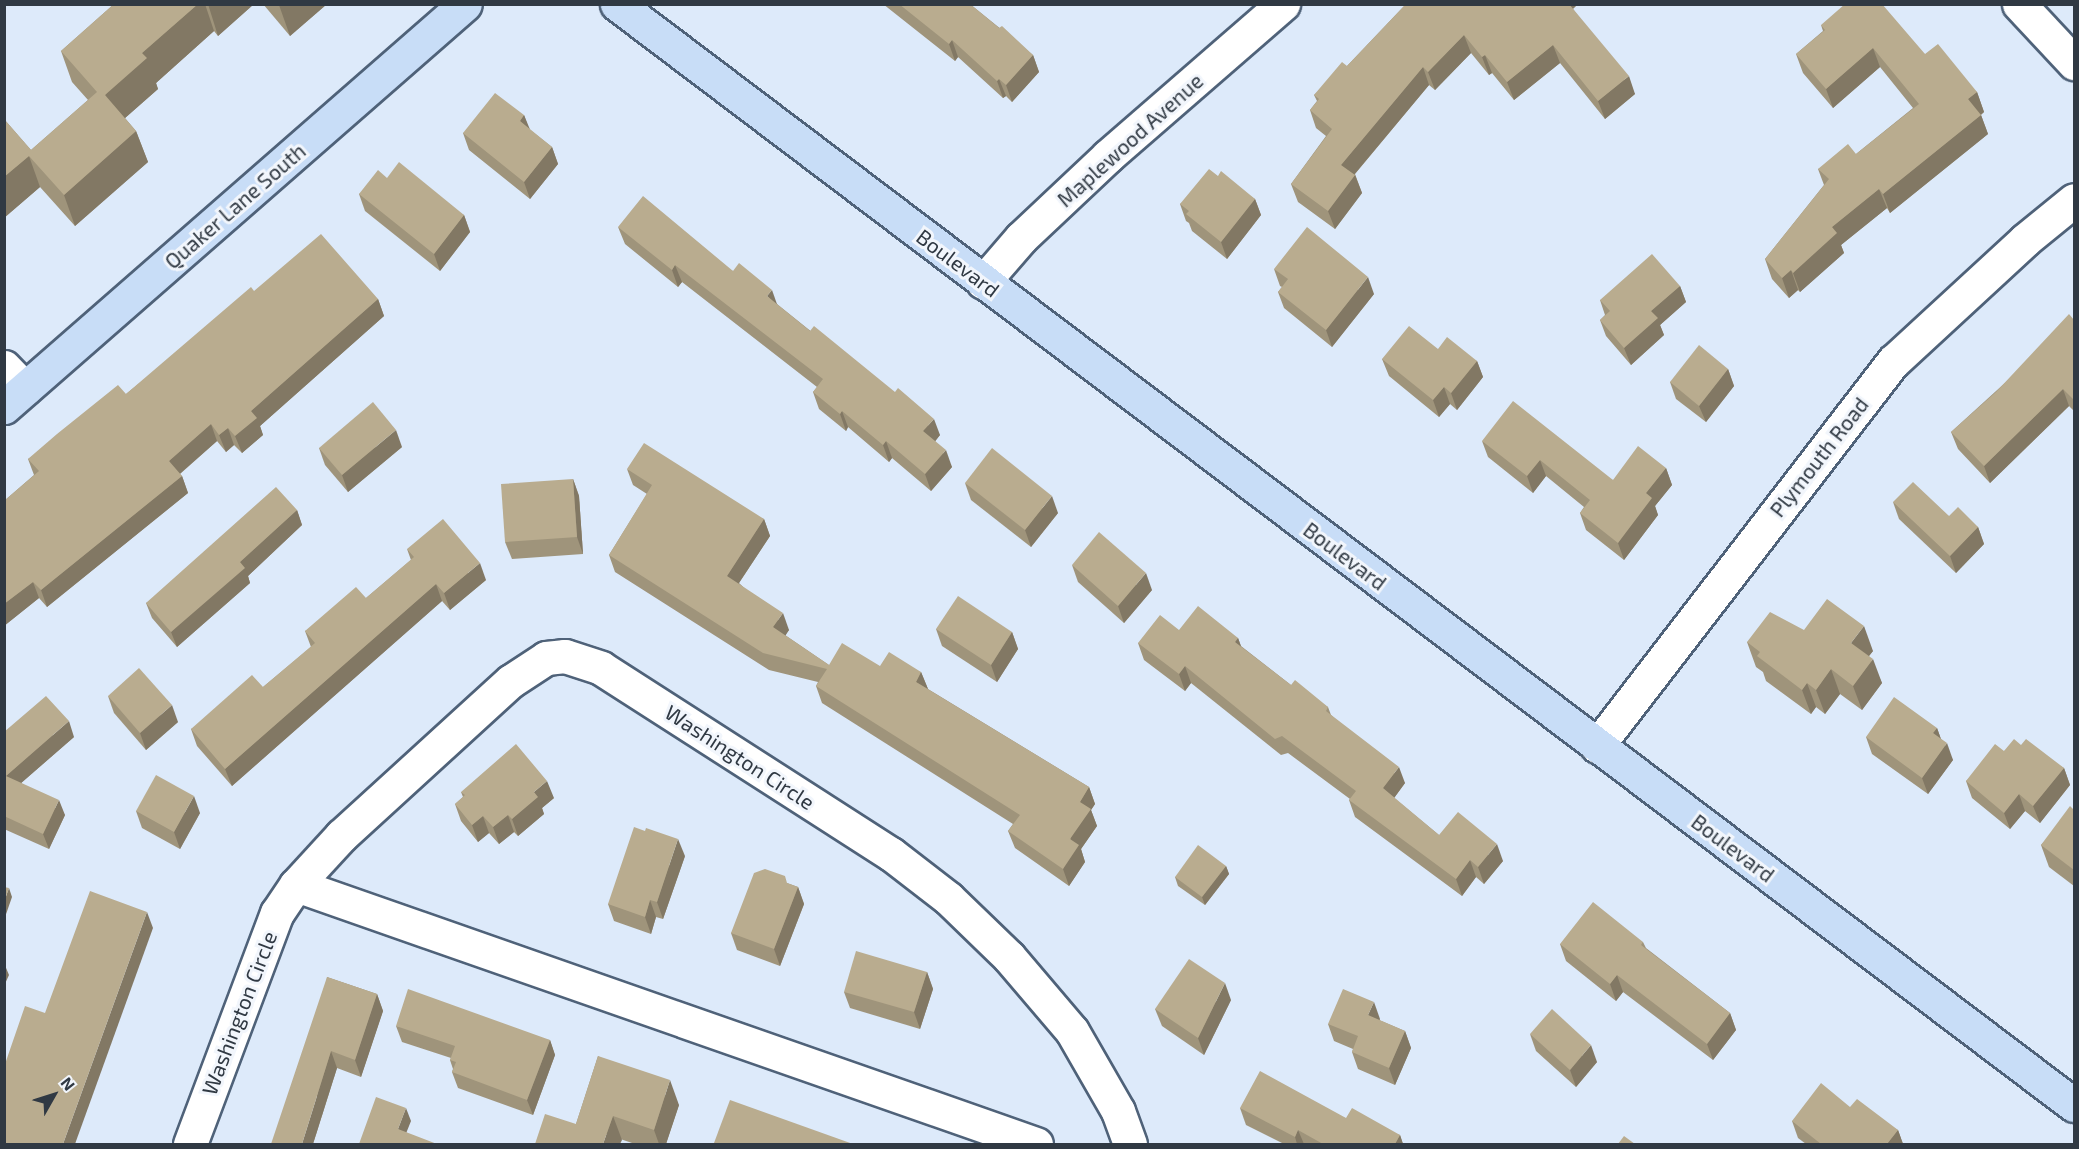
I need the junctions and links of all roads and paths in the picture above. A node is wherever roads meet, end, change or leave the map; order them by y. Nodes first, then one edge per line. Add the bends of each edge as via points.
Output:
1 (465, 4) edge
2 (617, 4) edge
3 (1283, 4) edge
4 (2019, 4) edge
5 (2074, 63) edge
6 (2074, 200) edge
7 (983, 282) junction
8 (11, 388) edge
9 (1597, 746) junction
10 (296, 885) junction
11 (2074, 1105) edge
12 (190, 1144) edge
13 (1035, 1144) edge
14 (1130, 1144) edge

1 - 8 main road, Quaker Lane South
2 - 7 main road, Boulevard
3 - 7 street, Maplewood Avenue via 1108,156 1021,238
4 - 5 street
6 - 9 street, Plymouth Road via 1894,361
7 - 9 main road, Boulevard
9 - 11 main road, Boulevard
10 - 12 street, Washington Circle via 277,913
10 - 13 street
10 - 14 street, Washington Circle via 341,836 529,666 546,658 584,660 891,854 948,898 1009,957 1072,1031 1118,1111

